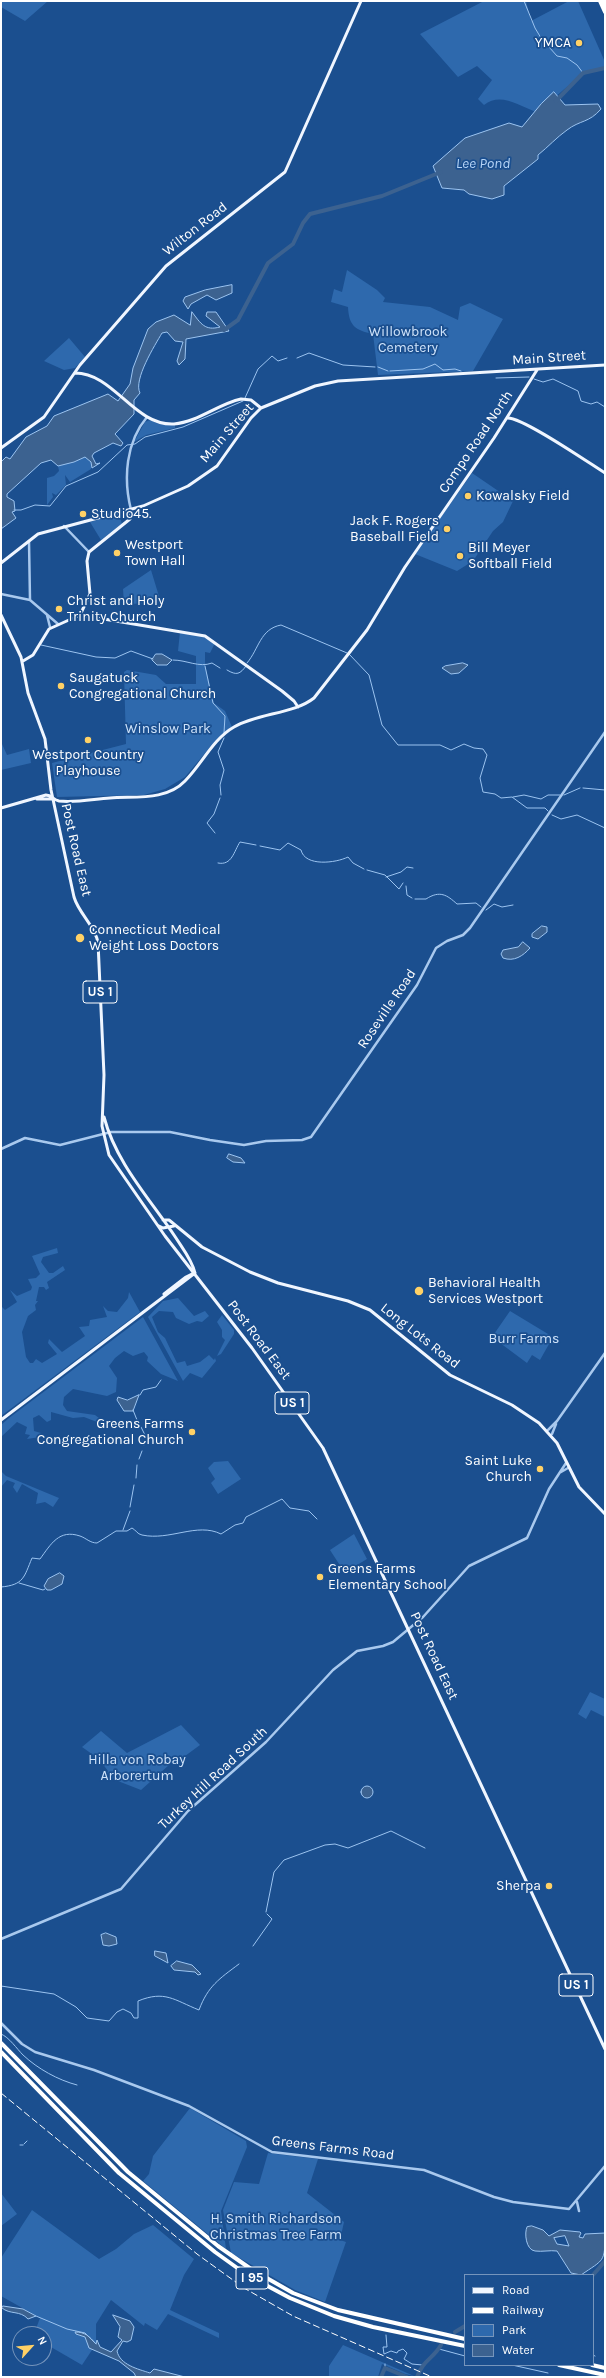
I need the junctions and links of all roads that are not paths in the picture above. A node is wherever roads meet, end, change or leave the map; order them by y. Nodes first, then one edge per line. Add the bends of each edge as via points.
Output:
1 (361, 1) edge
2 (600, 1) edge
3 (605, 12) edge
4 (605, 365) edge
5 (537, 370) junction
6 (75, 373) junction
7 (261, 408) junction
8 (147, 417) junction
9 (506, 418) junction
10 (1, 448) edge
11 (605, 473) edge
12 (131, 510) junction
13 (63, 526) junction
14 (29, 541) junction
15 (89, 552) junction
16 (1, 563) edge
17 (1, 594) edge
18 (30, 600) junction
19 (47, 614) junction
20 (1, 615) edge
21 (80, 615) junction
22 (58, 624) junction
23 (50, 628) junction
24 (23, 661) junction
25 (298, 707) junction
26 (605, 732) edge
27 (53, 799) junction
28 (1, 808) edge
29 (105, 1132) junction
30 (1, 1149) edge
31 (118, 1154) junction
32 (110, 1157) junction
33 (163, 1220) junction
34 (157, 1225) junction
35 (168, 1226) junction
36 (179, 1230) junction
37 (183, 1261) junction
38 (195, 1273) junction
39 (186, 1277) junction
40 (159, 1300) junction
41 (605, 1353) edge
42 (1, 1420) edge
43 (557, 1422) junction
44 (548, 1430) junction
45 (552, 1434) junction
46 (566, 1463) junction
47 (568, 1468) junction
48 (560, 1472) junction
49 (605, 1514) edge
50 (409, 1628) junction
51 (1, 1939) edge
52 (1, 2023) edge
53 (1, 2043) edge
54 (605, 2049) edge
55 (1, 2052) edge
56 (605, 2166) edge
57 (577, 2201) junction
58 (579, 2211) dead end
59 (464, 2339) edge
60 (464, 2346) edge
61 (594, 2365) edge
62 (563, 2366) edge
63 (605, 2367) edge
64 (604, 2374) edge

1 - 6 main road, Wilton Road via 285,172 166,266
2 - 3 highway
4 - 5 main road, Main Street
5 - 7 main road, Main Street via 331,382
5 - 9 main road, Compo Road North
6 - 8 main road via 94,379
6 - 10 main road, Wilton Road via 43,419
7 - 8 main road via 244,398 179,423 160,422
7 - 12 main road, Main Street via 213,469 184,488
8 - 12 street via 132,441 126,485
9 - 11 main road via 530,428
9 - 25 main road, Compo Road North via 414,552 372,623 319,694
12 - 13 main road, Main Street
12 - 15 main road via 130,519
13 - 14 main road, Main Street via 38,534
13 - 15 street
14 - 16 main road, Main Street
14 - 18 street
15 - 21 main road via 87,562 90,594
17 - 18 street
18 - 19 street
19 - 22 street
19 - 23 street
20 - 24 main road, Post Road East / US 1
21 - 22 main road
21 - 25 main road via 205,636 282,691
22 - 23 main road
23 - 24 main road via 43,635 33,654
24 - 27 main road, Post Road East / US 1 via 28,693 45,741
25 - 27 main road, Compo Road North via 264,715 232,728 217,742 187,780 174,788 143,798 114,797 70,801
26 - 29 street, Roseville Road via 470,928 463,935 443,943 434,952 417,986 313,1135 302,1140 266,1141 244,1145 170,1132
27 - 28 main road, Compo Road North via 32,799
27 - 29 main road, Post Road East / US 1 via 74,897 78,908 94,929 98,942
29 - 30 street, Roseville Road via 60,1145 25,1138
29 - 31 main road, Post Road East / US 1
29 - 32 main road, Post Road East / US 1
31 - 32 main road
31 - 33 main road, Post Road East / US 1
32 - 34 main road, Post Road East / US 1
33 - 35 main road, Post Road East / US 1
33 - 36 main road, Long Lots Road via 169,1220
34 - 35 main road, Long Lots Road via 163,1228
34 - 37 main road, Post Road East / US 1
35 - 36 main road, Long Lots Road via 172,1225
35 - 38 main road, Post Road East / US 1
36 - 44 main road, Long Lots Road via 202,1247 250,1272 278,1283 343,1299 370,1310 450,1375 512,1405
37 - 38 main road, Post Road East / US 1
37 - 39 main road via 188,1271
38 - 39 main road
38 - 40 main road
38 - 50 main road, Post Road East / US 1 via 259,1357 323,1448
39 - 40 main road
40 - 42 main road
41 - 43 street
43 - 44 street
43 - 45 street
44 - 45 main road, Long Lots Road
45 - 46 main road, Long Lots Road
46 - 47 main road, Long Lots Road
46 - 48 street, Turkey Hill Road South
47 - 48 street
47 - 49 main road, Long Lots Road via 582,1492
48 - 50 street, Turkey Hill Road South via 549,1489 527,1538 469,1566 453,1581 431,1609
50 - 51 street, Turkey Hill Road South via 387,1645 357,1651 333,1670 267,1742 188,1811 119,1890
50 - 54 main road, Post Road East / US 1
52 - 57 street, Greens Farms Road via 22,2044 35,2052 94,2070 189,2106 272,2152 424,2170 494,2198 513,2202 568,2209
53 - 59 highway, I 95 via 128,2172 212,2241 271,2282 353,2315
55 - 60 highway, I 95 via 119,2173 227,2262 265,2286 308,2306 350,2321
56 - 57 street
57 - 58 street
61 - 63 highway
62 - 64 highway

